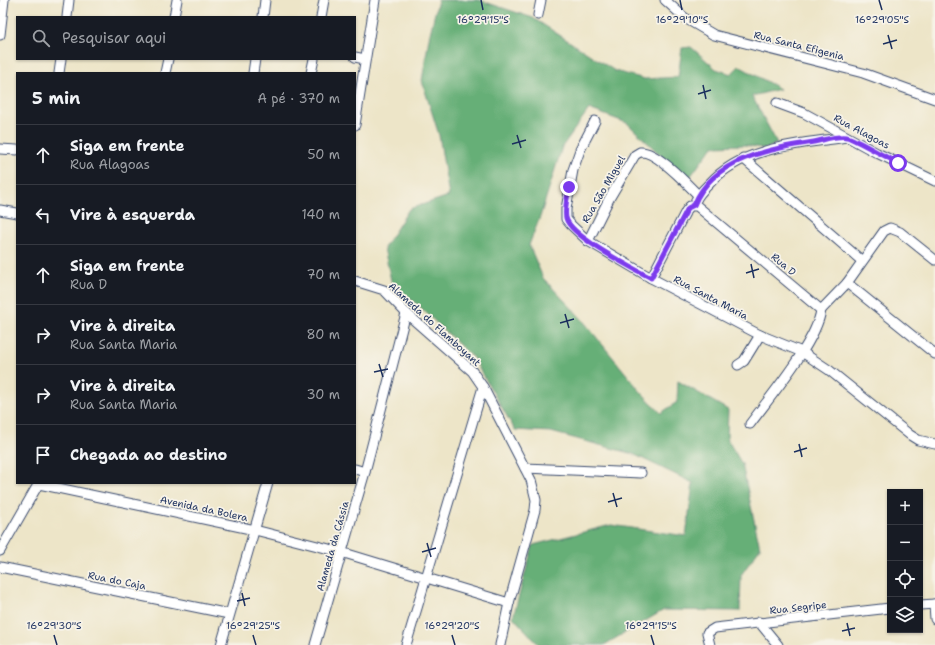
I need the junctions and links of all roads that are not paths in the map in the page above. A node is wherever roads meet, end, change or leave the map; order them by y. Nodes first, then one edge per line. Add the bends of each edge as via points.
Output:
1 (4, 0) edge
2 (69, 0) edge
3 (177, 0) edge
4 (265, 0) edge
5 (324, 0) edge
6 (375, 0) edge
7 (541, 0) edge
8 (665, 0) edge
9 (538, 15) dead end
10 (66, 16) edge
11 (174, 16) edge
12 (263, 16) edge
13 (321, 16) edge
14 (0, 35) edge
15 (356, 57) edge
16 (365, 59) junction
17 (60, 60) edge
18 (168, 60) edge
19 (255, 60) edge
20 (314, 60) edge
21 (59, 72) edge
22 (165, 72) edge
23 (253, 72) edge
24 (311, 72) edge
25 (935, 99) edge
26 (777, 103) dead end
27 (356, 118) edge
28 (595, 121) dead end
29 (848, 137) junction
30 (0, 149) edge
31 (16, 150) edge
32 (743, 158) junction
33 (935, 181) edge
34 (698, 195) junction
35 (694, 205) junction
36 (0, 210) edge
37 (16, 213) edge
38 (588, 241) junction
39 (935, 260) edge
40 (862, 261) junction
41 (651, 278) junction
42 (356, 281) edge
43 (847, 282) junction
44 (821, 310) junction
45 (406, 313) junction
46 (760, 335) junction
47 (802, 352) junction
48 (935, 354) edge
49 (738, 365) dead end
50 (483, 387) junction
51 (750, 424) dead end
52 (935, 444) edge
53 (525, 468) junction
54 (356, 469) edge
55 (365, 472) junction
56 (641, 473) dead end
57 (39, 484) edge
58 (268, 484) edge
59 (255, 530) junction
60 (0, 550) edge
61 (341, 552) junction
62 (0, 567) edge
63 (426, 578) junction
64 (509, 603) junction
65 (934, 604) edge
66 (923, 605) edge
67 (887, 608) edge
68 (229, 614) junction
69 (935, 619) edge
70 (759, 622) junction
71 (221, 645) edge
72 (315, 645) edge
73 (406, 645) edge
74 (499, 645) edge
75 (710, 645) edge
76 (778, 645) edge

1 - 14 street
2 - 10 street
3 - 11 street
4 - 12 street
5 - 13 street
6 - 16 street
7 - 9 street
8 - 25 street, Rua Santa Efigenia via 686,18 714,35 863,72
15 - 16 street
16 - 27 street
17 - 21 street
18 - 22 street
19 - 23 street
20 - 24 street
26 - 29 street, Rua Alagoas via 804,113
28 - 38 street, Rua Santa Maria via 573,170 566,209 568,222
29 - 32 street via 790,146
29 - 33 street, Rua Alagoas
30 - 31 street
32 - 34 street via 718,173
32 - 40 street
34 - 35 street
34 - 38 street, Rua São Miguel via 684,180 653,156 640,152 635,155 612,193
35 - 41 street via 686,211
35 - 44 street, Rua D
36 - 37 street
38 - 41 street, Rua Santa Maria
39 - 40 street via 900,232 890,228 884,231
40 - 43 street
41 - 46 street, Rua Santa Maria
42 - 45 street, Alameda do Flamboyant via 384,290
43 - 44 street
43 - 48 street
44 - 47 street via 820,319
45 - 50 street, Alameda do Flamboyant via 461,360
45 - 55 street, Alameda da Cássia
46 - 47 street, Rua Santa Maria
46 - 49 street via 744,361
47 - 51 street
47 - 52 street, Rua Santa Maria via 834,374 910,435
50 - 53 street, Alameda do Flamboyant
50 - 63 street
53 - 56 street
53 - 64 street, Alameda do Flamboyant via 536,500
54 - 55 street
55 - 61 street, Alameda da Cássia
57 - 59 street, Avenida da Bolera
57 - 60 street
58 - 59 street
59 - 61 street, Avenida da Bolera
59 - 68 street
61 - 63 street, Avenida da Bolera
61 - 72 street, Alameda da Cássia
62 - 68 street, Rua do Caja
63 - 64 street, Avenida da Bolera
63 - 73 street
64 - 74 street, Alameda do Flamboyant
65 - 66 street
65 - 69 street
67 - 70 street, Rua Segripe
68 - 71 street
70 - 75 street, Rua Segripe via 723,626 709,631 707,638
70 - 76 street

